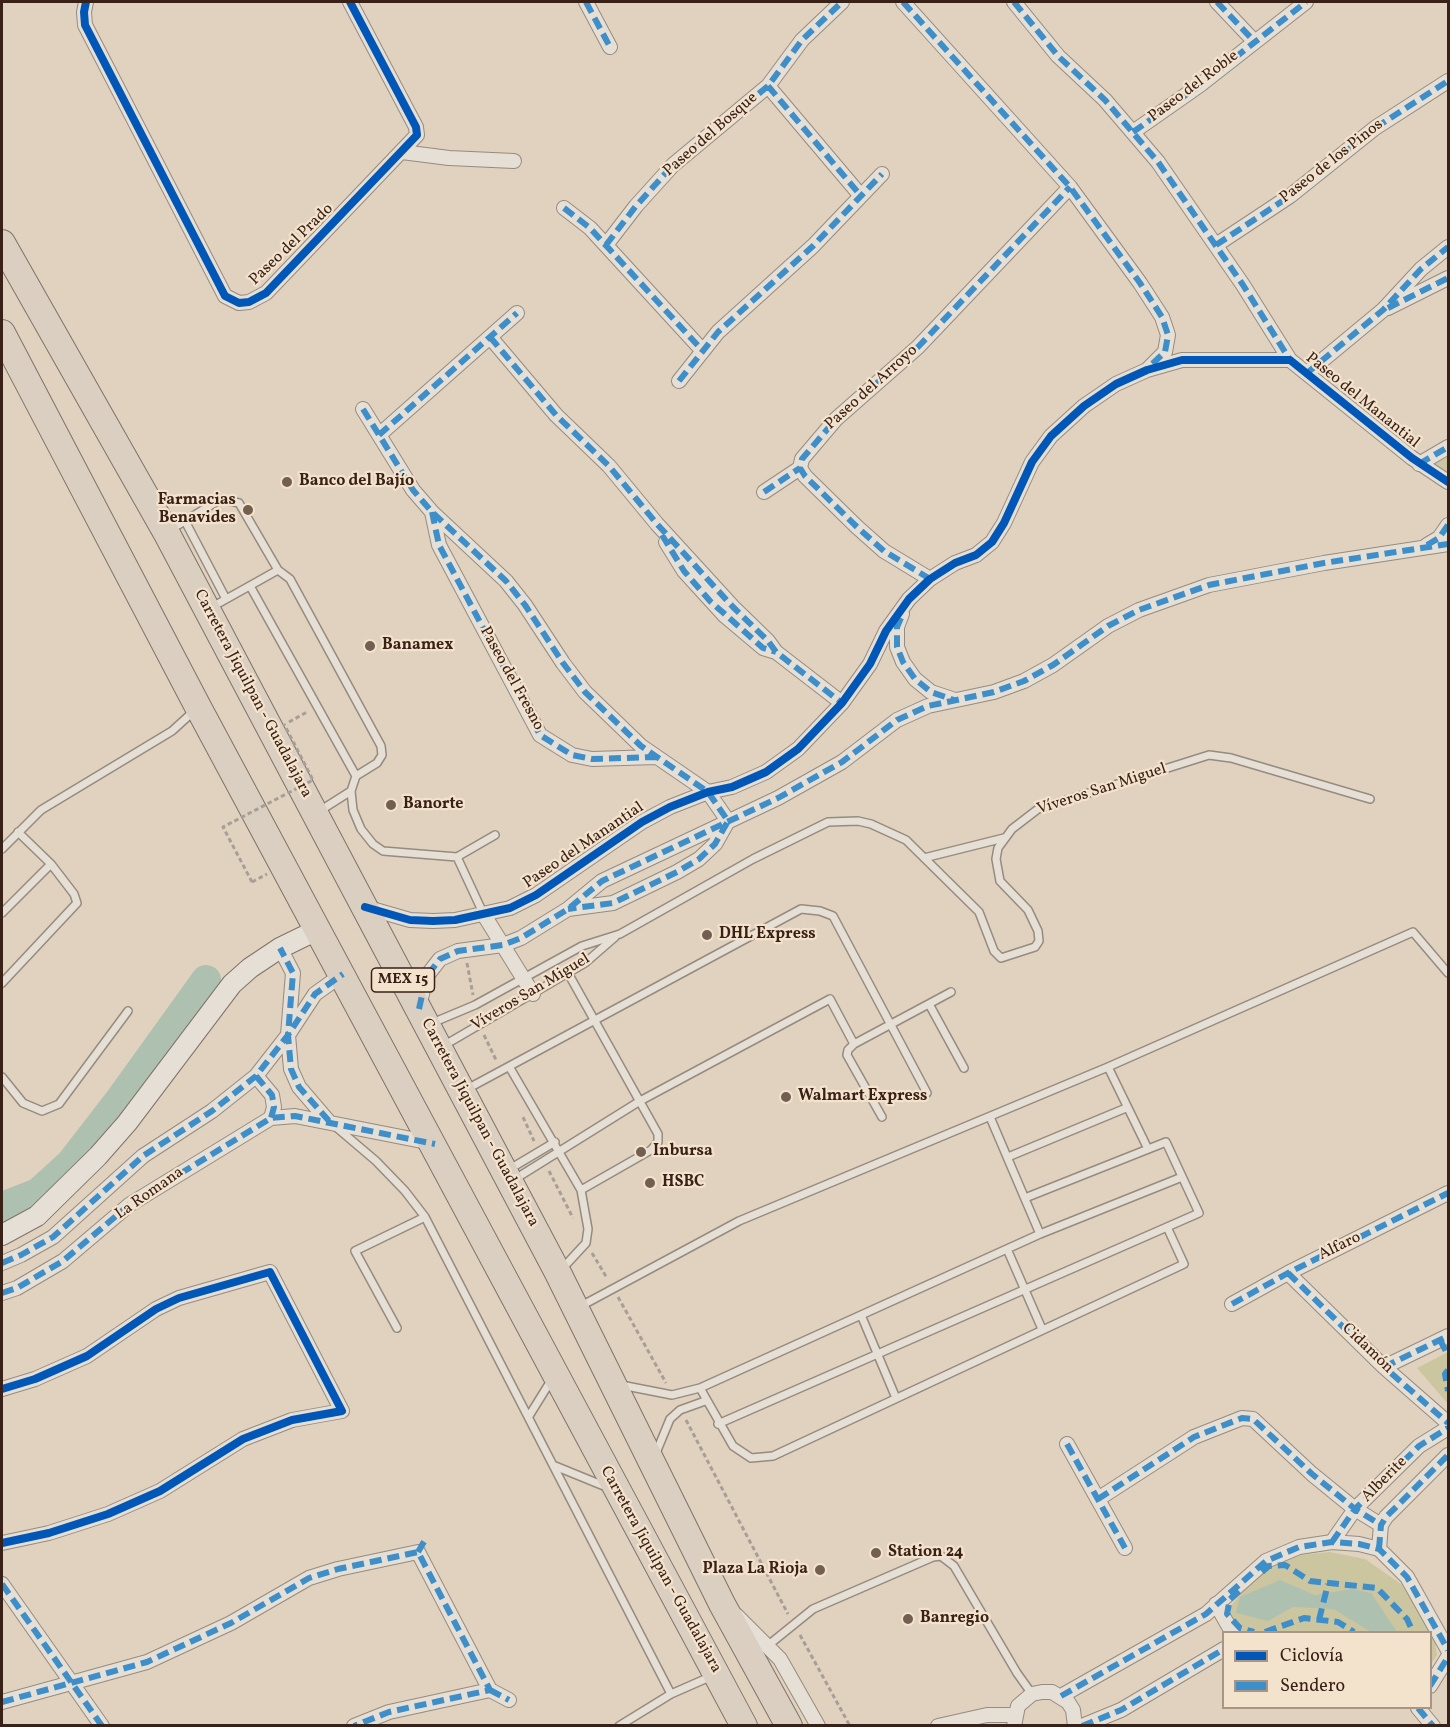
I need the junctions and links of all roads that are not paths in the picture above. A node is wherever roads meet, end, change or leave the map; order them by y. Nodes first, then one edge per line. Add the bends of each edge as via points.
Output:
1 (86, 2) edge
2 (350, 2) edge
3 (586, 2) edge
4 (842, 2) edge
5 (903, 2) edge
6 (1014, 2) edge
7 (1217, 2) edge
8 (1306, 2) edge
9 (1254, 41) junction
10 (610, 47) dead end
11 (1449, 81) edge
12 (768, 86) junction
13 (1133, 132) junction
14 (402, 152) junction
15 (514, 161) dead end
16 (882, 174) dead end
17 (1070, 187) junction
18 (861, 196) junction
19 (564, 208) dead end
20 (2, 243) edge
21 (606, 245) junction
22 (1216, 245) junction
23 (1449, 247) edge
24 (1449, 278) edge
25 (1383, 310) junction
26 (517, 313) dead end
27 (2, 333) edge
28 (490, 337) junction
29 (702, 350) junction
30 (1290, 360) junction
31 (1147, 370) junction
32 (1307, 373) junction
33 (678, 381) dead end
34 (363, 409) dead end
35 (379, 435) junction
36 (1449, 447) edge
37 (1419, 464) junction
38 (800, 468) junction
39 (1443, 479) edge
40 (764, 492) dead end
41 (1449, 495) edge
42 (432, 512) junction
43 (1449, 525) edge
44 (175, 527) junction
45 (1449, 544) edge
46 (1425, 546) junction
47 (278, 570) junction
48 (930, 579) junction
49 (250, 586) junction
50 (909, 599) junction
51 (217, 604) junction
52 (957, 700) junction
53 (842, 703) junction
54 (198, 707) junction
55 (656, 757) junction
56 (356, 776) junction
57 (351, 791) junction
58 (708, 792) junction
59 (1370, 799) dead end
60 (315, 814) junction
61 (728, 821) junction
62 (18, 832) junction
63 (495, 835) dead end
64 (1004, 838) junction
65 (2, 849) edge
66 (457, 857) junction
67 (924, 858) junction
68 (51, 864) junction
69 (365, 907) junction
70 (568, 909) junction
71 (2, 913) edge
72 (484, 915) junction
73 (319, 929) junction
74 (620, 934) junction
75 (503, 945) junction
76 (280, 948) junction
77 (568, 973) junction
78 (1449, 973) edge
79 (343, 974) junction
80 (524, 977) junction
81 (2, 983) edge
82 (951, 992) dead end
83 (533, 994) junction
84 (929, 1004) junction
85 (128, 1011) dead end
86 (423, 1017) junction
87 (596, 1021) junction
88 (891, 1024) junction
89 (288, 1035) junction
90 (854, 1044) junction
91 (439, 1048) junction
92 (1108, 1067) junction
93 (510, 1068) junction
94 (964, 1068) dead end
95 (256, 1076) junction
96 (2, 1077) edge
97 (462, 1092) junction
98 (927, 1093) dead end
99 (640, 1101) junction
100 (1126, 1108) junction
101 (882, 1117) dead end
102 (990, 1117) junction
103 (271, 1118) junction
104 (330, 1123) junction
105 (555, 1142) junction
106 (435, 1144) junction
107 (1148, 1149) junction
108 (560, 1152) junction
109 (1008, 1157) junction
110 (508, 1177) junction
111 (1182, 1177) junction
112 (580, 1190) junction
113 (1449, 1193) edge
114 (1025, 1198) junction
115 (425, 1217) junction
116 (1167, 1227) junction
117 (1040, 1234) junction
118 (2, 1235) edge
119 (1007, 1249) junction
120 (2, 1263) edge
121 (558, 1273) junction
122 (1288, 1273) junction
123 (1026, 1289) junction
124 (2, 1293) edge
125 (1232, 1304) dead end
126 (576, 1309) junction
127 (861, 1315) junction
128 (397, 1328) dead end
129 (1042, 1329) junction
130 (1449, 1336) edge
131 (876, 1354) junction
132 (1384, 1366) junction
133 (555, 1374) junction
134 (615, 1384) junction
135 (700, 1388) junction
136 (2, 1389) edge
137 (896, 1398) junction
138 (705, 1401) junction
139 (530, 1416) junction
140 (1449, 1423) edge
141 (718, 1424) junction
142 (1449, 1428) edge
143 (1067, 1444) dead end
144 (1449, 1455) edge
145 (652, 1461) junction
146 (555, 1466) junction
147 (617, 1491) junction
148 (1098, 1499) junction
149 (1355, 1509) junction
150 (1381, 1525) junction
151 (2, 1542) edge
152 (1332, 1542) junction
153 (1125, 1548) dead end
154 (1379, 1549) junction
155 (2, 1584) edge
156 (1216, 1604) junction
157 (1231, 1631) edge
158 (1222, 1650) edge
159 (1449, 1650) edge
160 (761, 1653) junction
161 (1449, 1657) edge
162 (717, 1674) junction
163 (72, 1683) junction
164 (1432, 1684) edge
165 (490, 1690) junction
166 (671, 1694) junction
167 (1032, 1694) junction
168 (1060, 1696) junction
169 (509, 1700) dead end
170 (2, 1702) edge
171 (1420, 1709) edge
172 (1014, 1720) edge
173 (958, 1723) edge
174 (102, 1725) edge
175 (354, 1725) edge
176 (619, 1725) edge
177 (744, 1725) edge
178 (789, 1725) edge
179 (818, 1725) edge
180 (938, 1725) edge
181 (1075, 1725) edge
182 (1082, 1725) edge
183 (1433, 1725) edge

1 - 14 street, Paseo del Prado via 86,25 225,296 239,303 266,293
2 - 14 street, Paseo del Prado via 417,127 417,135
3 - 10 street
4 - 12 street, Paseo del Bosque via 802,40
5 - 17 street
6 - 13 street via 1058,56
7 - 9 street, Paseo del Roble
8 - 9 street, Paseo del Roble
9 - 13 street, Paseo del Roble
11 - 22 street, Paseo de los Pinos via 1375,128 1290,196
12 - 18 street
12 - 21 street, Paseo del Bosque via 673,165
13 - 22 street
14 - 15 street
16 - 18 street
17 - 31 street via 1162,317 1168,334 1165,352
17 - 38 street, Paseo del Arroyo via 918,347 836,418 802,459
18 - 29 street
19 - 21 street
20 - 44 highway, Carretera Jiquilpan - Guadalajara / MEX 15
21 - 29 street
22 - 30 street
23 - 25 street via 1421,268
24 - 25 street
25 - 32 street
26 - 28 street
27 - 54 highway, Carretera Jiquilpan - Guadalajara / MEX 15
28 - 35 street
28 - 53 street via 556,415 609,466 657,524 684,571 710,601 763,648 776,652
29 - 33 street
30 - 31 street, Paseo del Manantial via 1182,360
30 - 32 street, Paseo del Manantial
31 - 48 street, Paseo del Manantial via 1116,384 1084,406 1052,436 1032,462 992,542
32 - 37 street, Paseo del Manantial
34 - 35 street, Paseo del Fresno
35 - 42 street, Paseo del Fresno via 413,490
36 - 37 street
37 - 39 street, Paseo del Manantial
38 - 40 street
38 - 48 street via 884,551
39 - 41 street
42 - 55 street, Paseo del Fresno via 506,581 585,692 616,725
42 - 55 street, Paseo del Fresno via 440,545 540,735 557,747 592,759
43 - 46 street via 1439,538
44 - 47 lane via 221,499 239,503
44 - 51 highway, Carretera Jiquilpan - Guadalajara / MEX 15
45 - 46 street
46 - 52 street via 1209,585 1175,595 1108,626 1024,681
47 - 49 lane
47 - 56 lane via 290,579 381,746 382,755 377,763
48 - 50 street, Paseo del Manantial
49 - 51 lane
49 - 56 lane
50 - 52 street via 897,627 897,647 903,662 931,692
50 - 53 street, Paseo del Manantial
51 - 60 highway, Carretera Jiquilpan - Guadalajara / MEX 15
52 - 61 street via 928,706 897,720 842,762
53 - 58 street, Paseo del Manantial via 798,749 766,772 732,787
54 - 62 lane via 172,731 41,810
54 - 73 highway, Carretera Jiquilpan - Guadalajara / MEX 15
55 - 58 street, Paseo del Fresno
56 - 57 lane
57 - 60 lane
57 - 66 lane via 361,829 383,851
58 - 61 street, Paseo del Fresno
58 - 72 street, Paseo del Manantial via 642,822 536,896
59 - 64 lane, Víveros San Miguel via 1232,758 1209,755 1048,805 1020,821
60 - 69 highway, Carretera Jiquilpan - Guadalajara / MEX 15
61 - 70 street via 602,881
61 - 70 street via 716,844 677,872 613,903
62 - 65 lane
62 - 68 lane
63 - 66 lane
64 - 67 lane
64 - 67 lane, Víveros San Miguel via 996,859 1000,881 1028,910 1039,941 1035,947 1003,957 994,951 979,912
66 - 72 lane
67 - 74 lane, Víveros San Miguel via 906,840 883,828 858,821 828,822
68 - 71 lane
68 - 81 lane via 77,903
69 - 72 street, Paseo del Manantial via 410,920 455,920
69 - 86 highway, Carretera Jiquilpan - Guadalajara / MEX 15
70 - 75 street via 544,926
72 - 75 street
73 - 76 street
73 - 79 highway, Carretera Jiquilpan - Guadalajara / MEX 15
74 - 77 lane, Víveros San Miguel
74 - 80 lane, Víveros San Miguel via 582,946
75 - 80 street
75 - 86 street via 464,950 448,955 432,967 423,986
76 - 89 street via 293,973
76 - 118 street via 232,984 98,1156 37,1216
77 - 83 lane, Víveros San Miguel
77 - 87 lane
78 - 92 lane via 1413,933
79 - 89 street, La Romana via 315,994
79 - 106 highway, Carretera Jiquilpan - Guadalajara / MEX 15
80 - 83 street
80 - 86 lane, Víveros San Miguel via 475,1005
82 - 84 lane
83 - 91 lane, Víveros San Miguel
84 - 88 lane
84 - 94 lane
85 - 96 lane via 59,1104 42,1111 23,1103
86 - 91 highway, Carretera Jiquilpan - Guadalajara / MEX 15
87 - 88 lane via 801,909 833,916
87 - 93 lane
87 - 99 lane
88 - 90 lane
88 - 98 lane
89 - 95 street, La Romana
89 - 104 street via 291,1069 299,1087
90 - 99 lane via 830,999
90 - 101 lane via 847,1055
91 - 97 highway, Carretera Jiquilpan - Guadalajara / MEX 15
92 - 100 lane
92 - 102 lane
93 - 97 lane
93 - 105 lane
95 - 103 street via 272,1095
95 - 120 street, La Romana via 212,1111 143,1156 53,1237
97 - 110 highway, Carretera Jiquilpan - Guadalajara / MEX 15
99 - 108 lane
99 - 112 lane via 658,1134 657,1142 651,1150
100 - 107 lane
100 - 109 lane
102 - 109 lane
102 - 126 lane via 739,1221
103 - 104 street, La Romana via 295,1116
103 - 124 street, La Romana via 129,1205 63,1261
104 - 106 street, La Romana
104 - 115 lane via 376,1161
105 - 108 lane
105 - 110 lane
106 - 133 highway, Carretera Jiquilpan - Guadalajara / MEX 15
107 - 111 lane via 1166,1142
107 - 114 lane
108 - 110 lane
108 - 112 lane
109 - 114 lane
110 - 121 highway, Carretera Jiquilpan - Guadalajara / MEX 15
111 - 116 lane via 1199,1213
111 - 117 lane
112 - 121 lane via 588,1229 586,1243
113 - 122 street, Alfaro
114 - 117 lane
115 - 128 lane via 355,1251
115 - 139 lane
116 - 123 lane
116 - 129 lane via 1184,1264
117 - 119 lane
119 - 123 lane
119 - 127 lane
121 - 126 highway, Carretera Jiquilpan - Guadalajara / MEX 15
122 - 125 street, Alfaro
122 - 132 street, Cidamón
123 - 129 lane
123 - 131 lane
126 - 134 highway, Carretera Jiquilpan - Guadalajara / MEX 15
127 - 131 lane
127 - 135 lane
129 - 137 lane
130 - 132 street
131 - 137 lane
131 - 141 lane
132 - 140 street, Cidamón
133 - 139 lane
133 - 147 highway, Carretera Jiquilpan - Guadalajara / MEX 15
134 - 135 lane via 672,1395
134 - 145 highway, Carretera Jiquilpan - Guadalajara / MEX 15
135 - 138 lane
136 - 151 street via 87,1356 179,1298 270,1272 342,1411 292,1420 243,1439 160,1491 108,1514 49,1533
137 - 141 lane via 773,1456 751,1458 733,1446
138 - 141 lane
138 - 145 lane via 680,1410 670,1419
139 - 146 lane
142 - 149 street, Alberite via 1419,1446
143 - 148 street
144 - 150 street, Alberite via 1433,1467
145 - 160 highway, Carretera Jiquilpan - Guadalajara / MEX 15 via 722,1604
146 - 147 lane
146 - 166 lane
147 - 162 highway, Carretera Jiquilpan - Guadalajara / MEX 15
148 - 149 street via 1194,1437 1242,1418 1253,1419
148 - 153 street
149 - 150 street
149 - 152 street, Alberite
150 - 154 street, Alberite
152 - 154 street
152 - 156 street via 1299,1547 1266,1561
154 - 159 street via 1407,1576
155 - 163 street
156 - 157 street
156 - 168 street via 1206,1614
158 - 182 street via 1120,1710
160 - 167 lane via 813,1609 933,1557 948,1559
160 - 178 highway, Carretera Jiquilpan - Guadalajara / MEX 15
160 - 179 street via 780,1659
161 - 164 street
162 - 166 lane
162 - 177 highway, Carretera Jiquilpan - Guadalajara / MEX 15
163 - 165 street via 147,1662 202,1638 309,1578 421,1546
163 - 170 street
163 - 174 street
165 - 169 street
165 - 175 street via 389,1712
166 - 176 lane
167 - 168 street via 1052,1692
167 - 172 street via 1018,1706
168 - 181 street via 1073,1710
171 - 183 street
172 - 173 street
173 - 180 street

